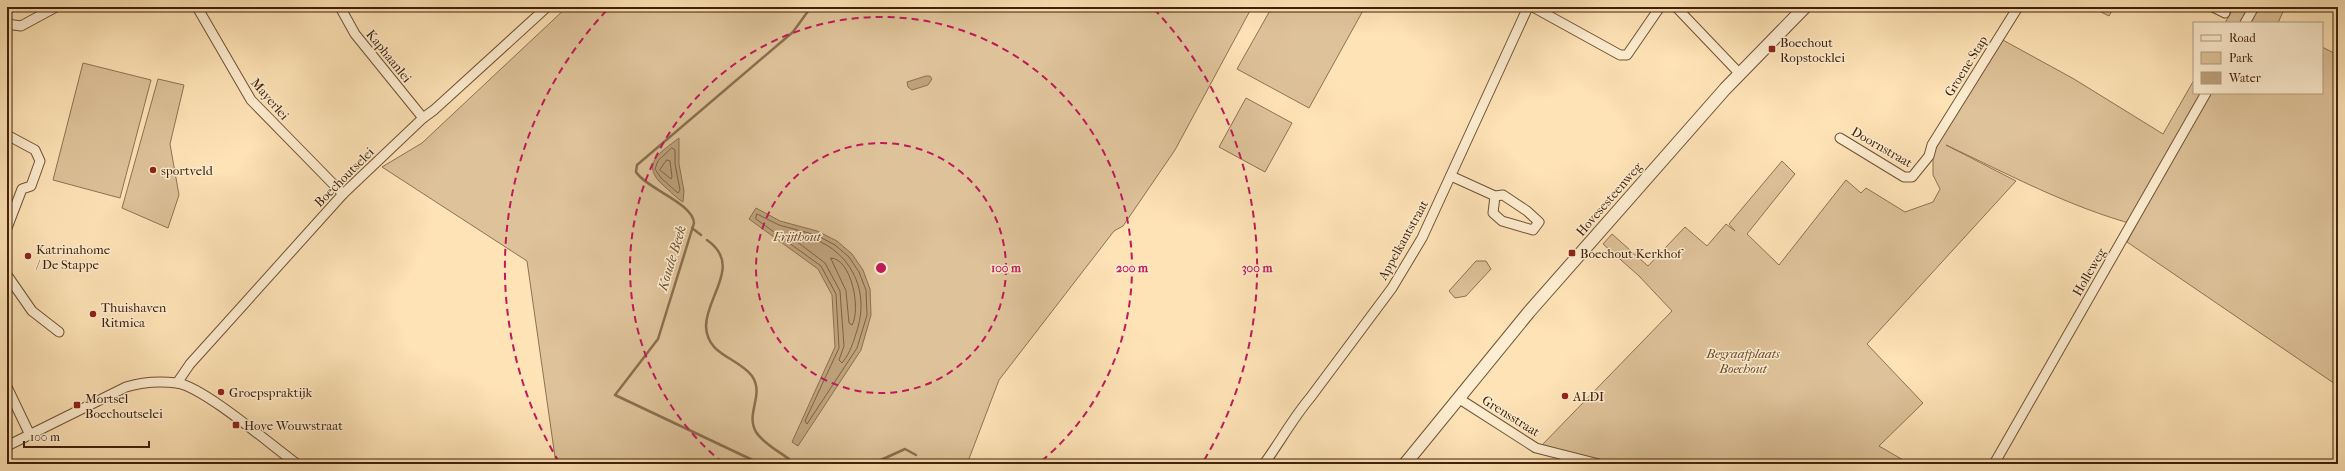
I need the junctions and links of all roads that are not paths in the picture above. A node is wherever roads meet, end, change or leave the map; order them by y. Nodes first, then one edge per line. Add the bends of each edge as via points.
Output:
1 (56, 7) edge
2 (197, 7) edge
3 (340, 7) edge
4 (547, 7) edge
5 (1528, 7) edge
6 (1533, 7) edge
7 (1660, 7) edge
8 (1676, 7) edge
9 (1805, 7) edge
10 (2018, 7) edge
11 (2213, 7) edge
12 (2254, 7) edge
13 (2225, 13) dead end
14 (2246, 22) edge
15 (7, 24) edge
16 (1740, 74) junction
17 (2205, 94) edge
18 (423, 118) junction
19 (7, 135) edge
20 (1840, 138) dead end
21 (1936, 138) joint
22 (1451, 176) junction
23 (343, 194) junction
24 (1495, 196) junction
25 (7, 228) edge
26 (7, 275) edge
27 (59, 332) dead end
28 (178, 383) junction
29 (7, 387) edge
30 (1458, 398) junction
31 (30, 435) junction
32 (7, 446) edge
33 (297, 464) edge
34 (1264, 464) edge
35 (1405, 464) edge
36 (1599, 464) edge
37 (1994, 464) edge

1 - 15 street via 21,26
2 - 23 street, Mayerlei via 251,100
3 - 18 street, Kaphaanlei via 354,34
4 - 18 street, Boechoutselei
5 - 22 street, Appelkantstraat
6 - 7 street via 1620,55 1627,55
8 - 16 street
9 - 16 street, Hovesesteenweg
10 - 21 street, Groene Stap
11 - 13 street
12 - 14 street
16 - 30 street, Hovesesteenweg via 1529,312
17 - 37 street, Holleweg
18 - 23 street, Boechoutselei
19 - 25 street via 35,150 40,161 31,186 22,189
20 - 21 street, Doornstraat via 1904,177 1910,178 1928,156
22 - 24 street
22 - 34 street, Appelkantstraat via 1422,238 1392,288 1295,415 1292,425
23 - 28 street, Boechoutselei via 190,364
24 - 24 street via 1493,213 1502,221 1533,230 1539,222 1527,210 1503,195
26 - 27 street via 32,311
28 - 31 street via 142,382 126,387
28 - 33 street via 210,399
29 - 31 street
30 - 35 street, Hovesesteenweg
30 - 36 street, Grensstraat via 1536,448
31 - 32 street

